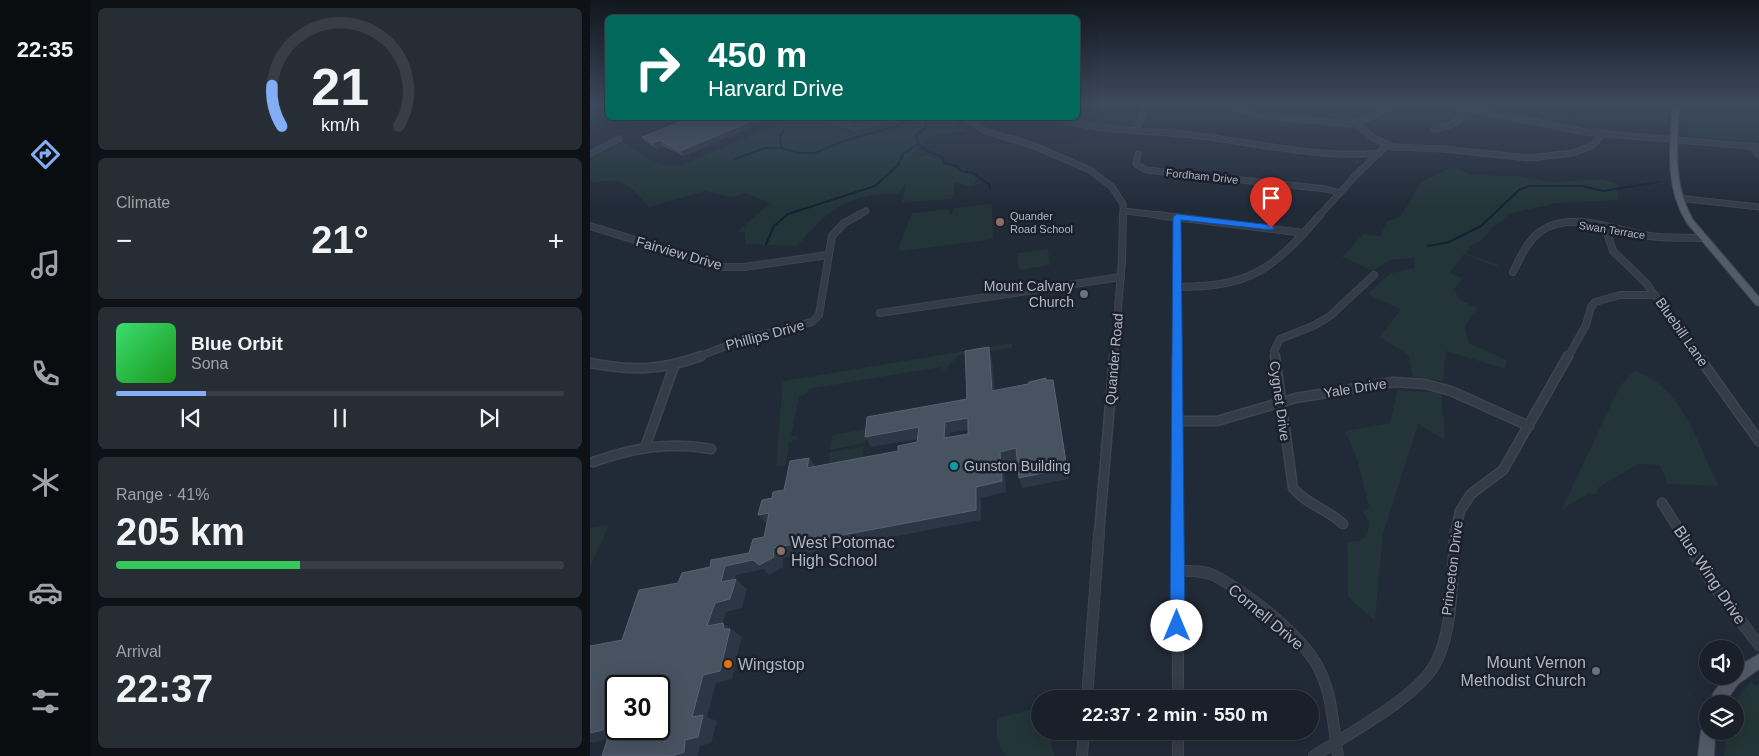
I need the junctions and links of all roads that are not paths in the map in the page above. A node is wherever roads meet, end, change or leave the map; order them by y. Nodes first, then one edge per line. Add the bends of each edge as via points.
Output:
1 (619, 139) dead end
2 (1013, 139) edge
3 (1218, 139) edge
4 (1377, 139) edge
5 (1597, 139) edge
6 (1668, 139) edge
7 (1675, 140) junction
8 (1387, 145) junction
9 (1752, 146) junction
10 (1759, 147) edge
11 (1379, 153) junction
12 (590, 154) edge
13 (1138, 154) dead end
14 (1759, 154) edge
15 (1340, 193) junction
16 (1678, 198) junction
17 (1759, 207) edge
18 (866, 211) dead end
19 (1124, 211) junction
20 (1177, 217) junction
21 (590, 226) edge
22 (1605, 226) junction
23 (1304, 233) junction
24 (1704, 238) junction
25 (828, 255) junction
26 (1513, 272) dead end
27 (1374, 275) dead end
28 (1121, 277) junction
29 (1176, 287) junction
30 (1655, 295) junction
31 (1759, 303) edge
32 (880, 313) dead end
33 (590, 363) edge
34 (674, 366) junction
35 (1280, 402) junction
36 (1176, 421) junction
37 (1528, 426) junction
38 (1759, 441) edge
39 (646, 445) junction
40 (711, 449) dead end
41 (593, 462) dead end
42 (1662, 502) dead end
43 (1343, 524) dead end
44 (1177, 571) junction
45 (1759, 646) edge
46 (1759, 661) edge
47 (1088, 690) edge
48 (1178, 690) edge
49 (1722, 695) edge
50 (1083, 740) edge
51 (1178, 740) edge
52 (1707, 740) edge
53 (1336, 742) junction
54 (1082, 756) edge
55 (1178, 756) edge
56 (1314, 756) edge
57 (1338, 756) edge
58 (1706, 756) edge

1 - 12 street
2 - 19 street, Quander Road via 1090,170 1112,187
3 - 11 street via 1350,154
4 - 8 street
5 - 8 street via 1584,149 1549,157
6 - 7 street
7 - 9 street
7 - 16 main road via 1673,181
8 - 11 street
9 - 10 street
9 - 14 street
11 - 15 street
13 - 15 street, Fordham Drive via 1136,164 1146,170
15 - 23 street
16 - 17 street
16 - 24 main road via 1683,212
18 - 25 street, Phillips Drive via 835,231
19 - 20 street
19 - 28 street, Quander Road
20 - 23 street
20 - 29 street
21 - 25 street, Fairview Drive via 723,266 744,267
22 - 24 street, Swan Terrace via 1649,236
22 - 26 street, Swan Terrace via 1571,224 1542,231
22 - 30 street, Bluebill Lane via 1613,251
23 - 29 street via 1248,278 1217,286
24 - 31 main road
25 - 34 street, Phillips Drive via 822,318 748,338
27 - 35 street, Cygnet Drive via 1330,316 1276,342 1274,351
28 - 32 street
28 - 47 street, Quander Road via 1098,529
29 - 36 street
30 - 37 street, Princeton Drive via 1609,296 1592,305 1586,326
30 - 38 street, Bluebill Lane
33 - 34 street, Phillips Drive via 634,371
34 - 39 street
35 - 36 street, Yale Drive via 1217,421
35 - 37 street, Yale Drive via 1375,383 1412,383 1463,395
35 - 43 street, Cygnet Drive via 1293,488 1302,499 1330,512
36 - 44 street
37 - 53 street, Princeton Drive via 1503,470 1471,494 1460,511 1444,639 1435,666 1418,686
39 - 40 street via 687,444
39 - 41 street
42 - 45 street, Blue Wing Drive via 1714,586
44 - 48 street
44 - 53 street, Cornell Drive via 1198,571 1214,576 1298,640 1313,660 1327,691
46 - 49 main road via 1737,674
50 - 54 street
51 - 55 street
52 - 58 main road
53 - 56 street, Princeton Drive
53 - 57 street, Cornell Drive

